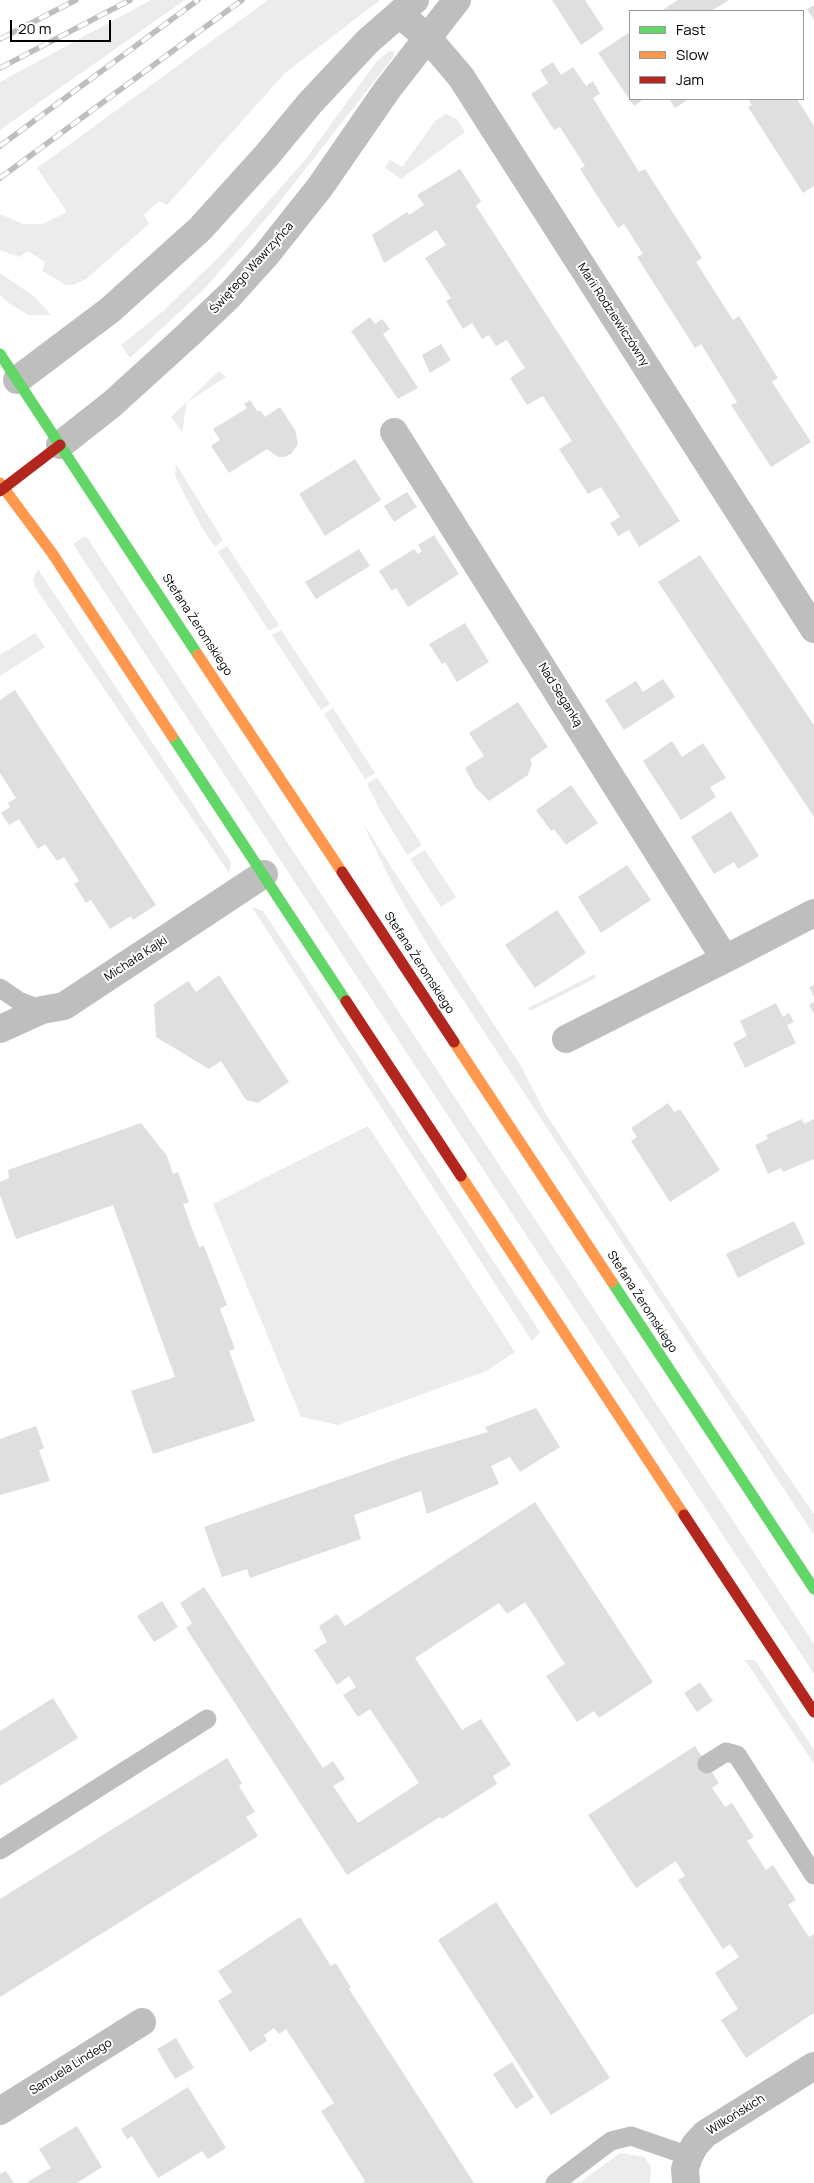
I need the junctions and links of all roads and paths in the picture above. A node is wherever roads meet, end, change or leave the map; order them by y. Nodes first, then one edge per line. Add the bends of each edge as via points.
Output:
1 (457, 0) edge
2 (407, 7) edge
3 (427, 37) junction
4 (0, 354) edge
5 (11, 384) junction
6 (394, 432) dead end
7 (60, 445) junction
8 (1, 488) edge
9 (814, 629) edge
10 (264, 874) junction
11 (814, 913) edge
12 (725, 958) junction
13 (0, 988) edge
14 (42, 1010) junction
15 (0, 1028) edge
16 (566, 1039) dead end
17 (814, 1589) edge
18 (814, 1712) edge
19 (206, 1719) dead end
20 (707, 1764) dead end
21 (0, 1850) edge
22 (814, 1875) edge
23 (142, 2022) dead end
24 (814, 2066) edge
25 (0, 2111) edge
26 (689, 2156) junction
27 (555, 2183) edge
28 (686, 2183) edge

1 - 3 street, Świętego Wawrzyńca
2 - 3 street, Marii Rodziewiczówny
2 - 5 street via 368,42 310,103 200,229 110,310
3 - 7 street, Świętego Wawrzyńca via 386,90 320,187 256,266 188,336
3 - 9 street, Marii Rodziewiczówny via 461,77
4 - 5 main road, Stefana Żeromskiego
5 - 7 main road, Stefana Żeromskiego
6 - 12 street, Nad Seganką
7 - 8 main road, Świętego Wawrzyńca
7 - 17 main road, Stefana Żeromskiego
8 - 10 main road via 52,553
10 - 14 street, Michała Kajki via 64,1006
10 - 18 main road
11 - 12 street
12 - 16 street
13 - 14 lane via 19,1001
14 - 15 street, Michała Kajki
19 - 21 lane
20 - 22 lane via 726,1752 737,1755
23 - 25 street, Samuela Lindego
24 - 26 street, Wilkońskich via 705,2134
26 - 27 lane via 631,2136 612,2141
26 - 28 street, Wilkońskich via 685,2169

